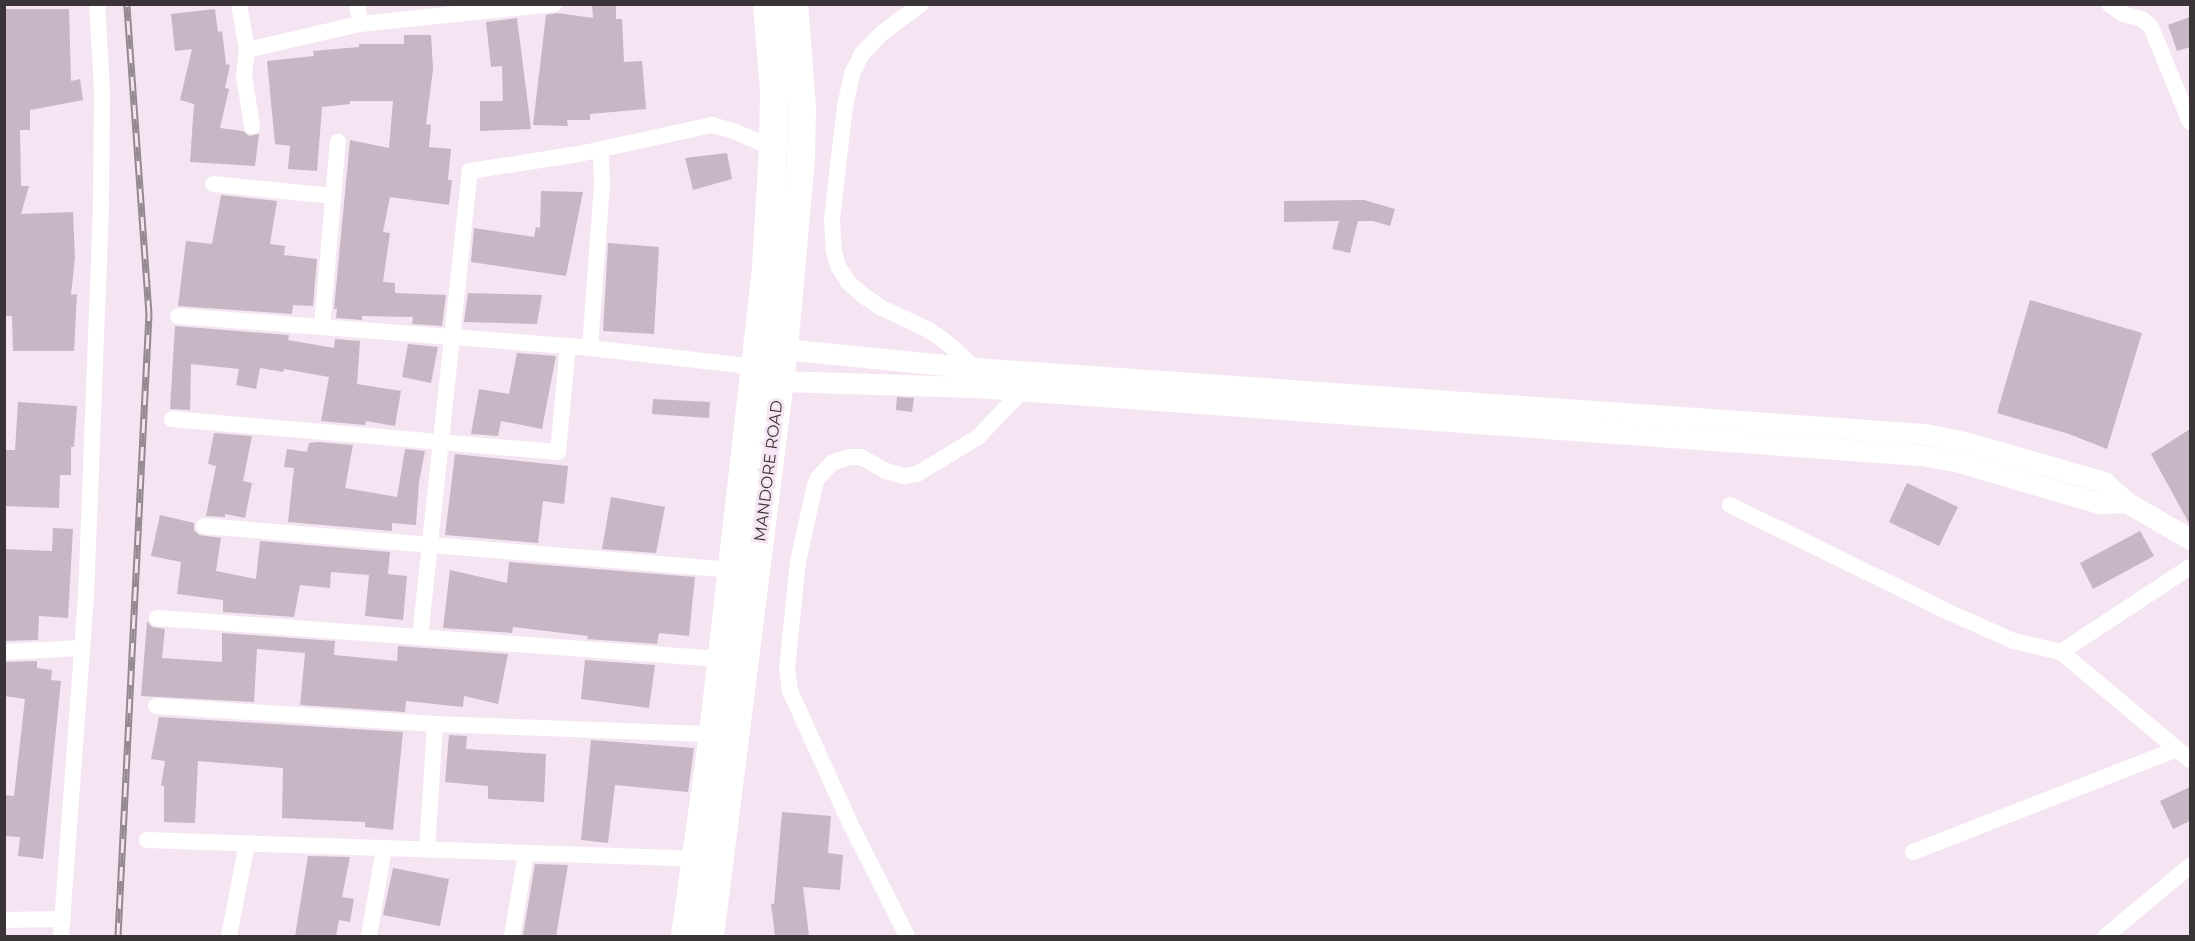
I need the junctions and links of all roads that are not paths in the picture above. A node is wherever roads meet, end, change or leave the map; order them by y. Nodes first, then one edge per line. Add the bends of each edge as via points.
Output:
1 (97, 4) edge
2 (239, 4) edge
3 (357, 4) edge
4 (554, 4) edge
5 (767, 4) edge
6 (794, 4) edge
7 (921, 4) edge
8 (2114, 8) edge
9 (360, 24) junction
10 (247, 50) junction
11 (2190, 122) edge
12 (252, 126) dead end
13 (338, 142) dead end
14 (773, 148) junction
15 (601, 150) junction
16 (213, 184) dead end
17 (333, 196) junction
18 (178, 316) dead end
19 (322, 327) junction
20 (452, 337) junction
21 (568, 346) junction
22 (591, 348) junction
23 (784, 349) junction
24 (920, 362) junction
25 (756, 367) junction
26 (975, 368) junction
27 (780, 381) junction
28 (918, 385) junction
29 (1023, 390) junction
30 (172, 419) dead end
31 (1924, 434) junction
32 (441, 444) junction
33 (1921, 455) junction
34 (2126, 502) junction
35 (1730, 505) dead end
36 (204, 526) dead end
37 (2190, 539) edge
38 (430, 545) junction
39 (2190, 567) edge
40 (732, 570) junction
41 (157, 618) dead end
42 (420, 637) junction
43 (82, 648) junction
44 (4, 652) edge
45 (2061, 652) junction
46 (721, 659) junction
47 (156, 706) dead end
48 (435, 724) junction
49 (713, 734) junction
50 (2184, 755) edge
51 (147, 840) dead end
52 (247, 843) junction
53 (384, 848) junction
54 (427, 849) junction
55 (1912, 852) dead end
56 (526, 853) junction
57 (707, 859) junction
58 (2190, 866) edge
59 (63, 919) junction
60 (4, 920) edge
61 (61, 936) edge
62 (229, 936) edge
63 (369, 936) edge
64 (512, 936) edge
65 (685, 936) edge
66 (710, 936) edge
67 (907, 936) edge
68 (2106, 936) edge

1 - 43 street via 102,90 101,202
2 - 10 street
3 - 9 street
4 - 9 street
5 - 14 highway, MANDORE ROAD via 774,90
6 - 23 highway, MANDORE ROAD via 802,107 801,159
7 - 26 street via 882,33 862,54 852,74 832,218 834,251 849,283 864,296 946,342
8 - 11 street via 2142,19 2151,27
9 - 10 street
10 - 12 street via 244,76
13 - 17 street
14 - 15 street via 712,125
14 - 25 highway, MANDORE ROAD
15 - 20 street via 470,171
15 - 22 street
16 - 17 street
17 - 19 street
18 - 19 street
19 - 20 street
20 - 21 street
20 - 32 street
21 - 22 street
21 - 32 street via 558,452
22 - 25 street
23 - 24 street
23 - 27 highway, MANDORE ROAD
24 - 26 street
24 - 28 street
25 - 40 highway, MANDORE ROAD
26 - 31 street
27 - 28 street
27 - 57 highway, MANDORE ROAD
28 - 29 street
29 - 33 street
29 - 67 street via 978,437 917,474 904,476 886,471 861,458 833,462 815,485 798,562 787,668 790,691
30 - 32 street
31 - 33 street
31 - 34 street via 2104,482
32 - 38 street
33 - 34 street via 1959,462 2099,503
34 - 37 street
35 - 45 street via 1944,610 2014,641
36 - 38 street
38 - 40 street
38 - 42 street
39 - 45 street
40 - 46 highway, MANDORE ROAD
41 - 42 street
42 - 46 street
43 - 44 street
43 - 59 street
45 - 50 street
46 - 49 highway, MANDORE ROAD
47 - 48 street
48 - 49 street
48 - 54 street
49 - 57 highway, MANDORE ROAD
50 - 55 street
51 - 52 street
52 - 53 street
52 - 62 street
53 - 54 street
53 - 63 street
54 - 56 street
56 - 57 street
56 - 64 street
57 - 65 highway, MANDORE ROAD
57 - 66 highway, MANDORE ROAD
58 - 68 street
59 - 60 street
59 - 61 street

